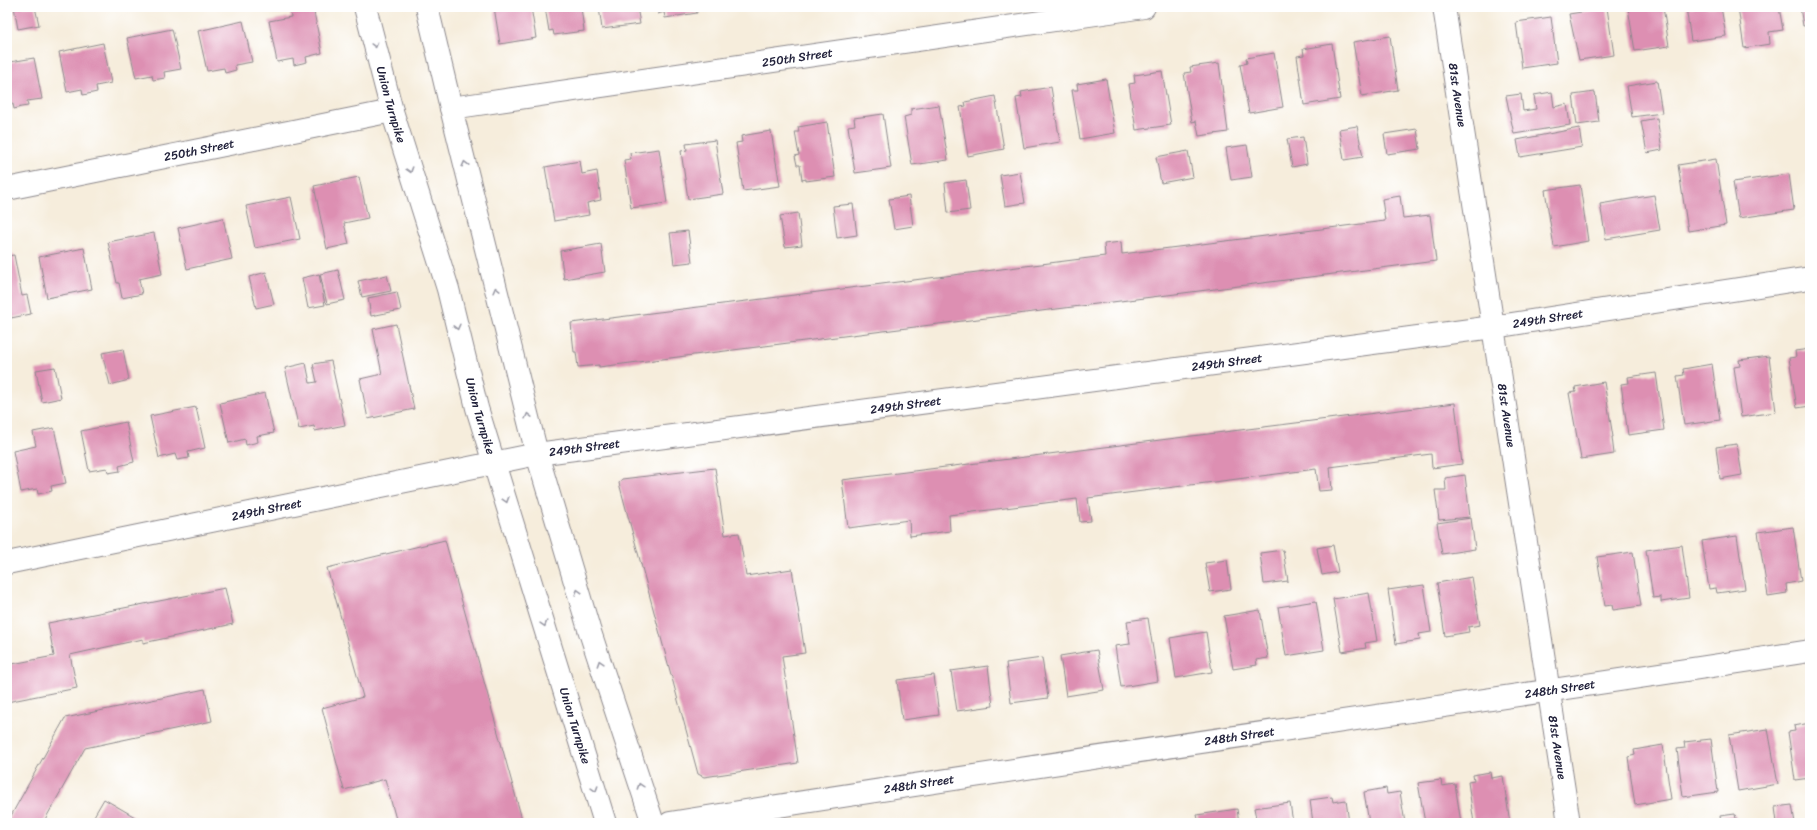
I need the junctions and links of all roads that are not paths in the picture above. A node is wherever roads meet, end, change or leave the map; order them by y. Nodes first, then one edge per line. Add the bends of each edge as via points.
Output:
1 (365, 7) edge
2 (427, 7) edge
3 (431, 7) edge
4 (1144, 7) edge
5 (1444, 7) edge
6 (437, 47) junction
7 (451, 108) junction
8 (392, 111) junction
9 (7, 189) edge
10 (1810, 278) edge
11 (1493, 327) junction
12 (538, 454) junction
13 (495, 463) junction
14 (7, 562) edge
15 (1810, 651) edge
16 (1549, 692) junction
17 (606, 823) edge
18 (653, 823) edge
19 (670, 823) edge
20 (1569, 823) edge

1 -> 8 street, Union Turnpike
2 - 6 street
3 - 6 street
4 - 7 street, 250th Street
5 - 11 street, 81st Avenue
6 - 7 street
12 -> 7 street
8 - 9 street, 250th Street
8 -> 13 street, Union Turnpike via 448,289 478,408
10 - 11 street, 249th Street
11 - 12 street, 249th Street
11 - 16 street, 81st Avenue
12 - 13 street, 249th Street
18 -> 12 street via 589,629
13 - 14 street, 249th Street
13 -> 17 street, Union Turnpike
15 - 16 street, 248th Street
16 - 19 street, 248th Street via 837,796
16 - 20 street, 81st Avenue

